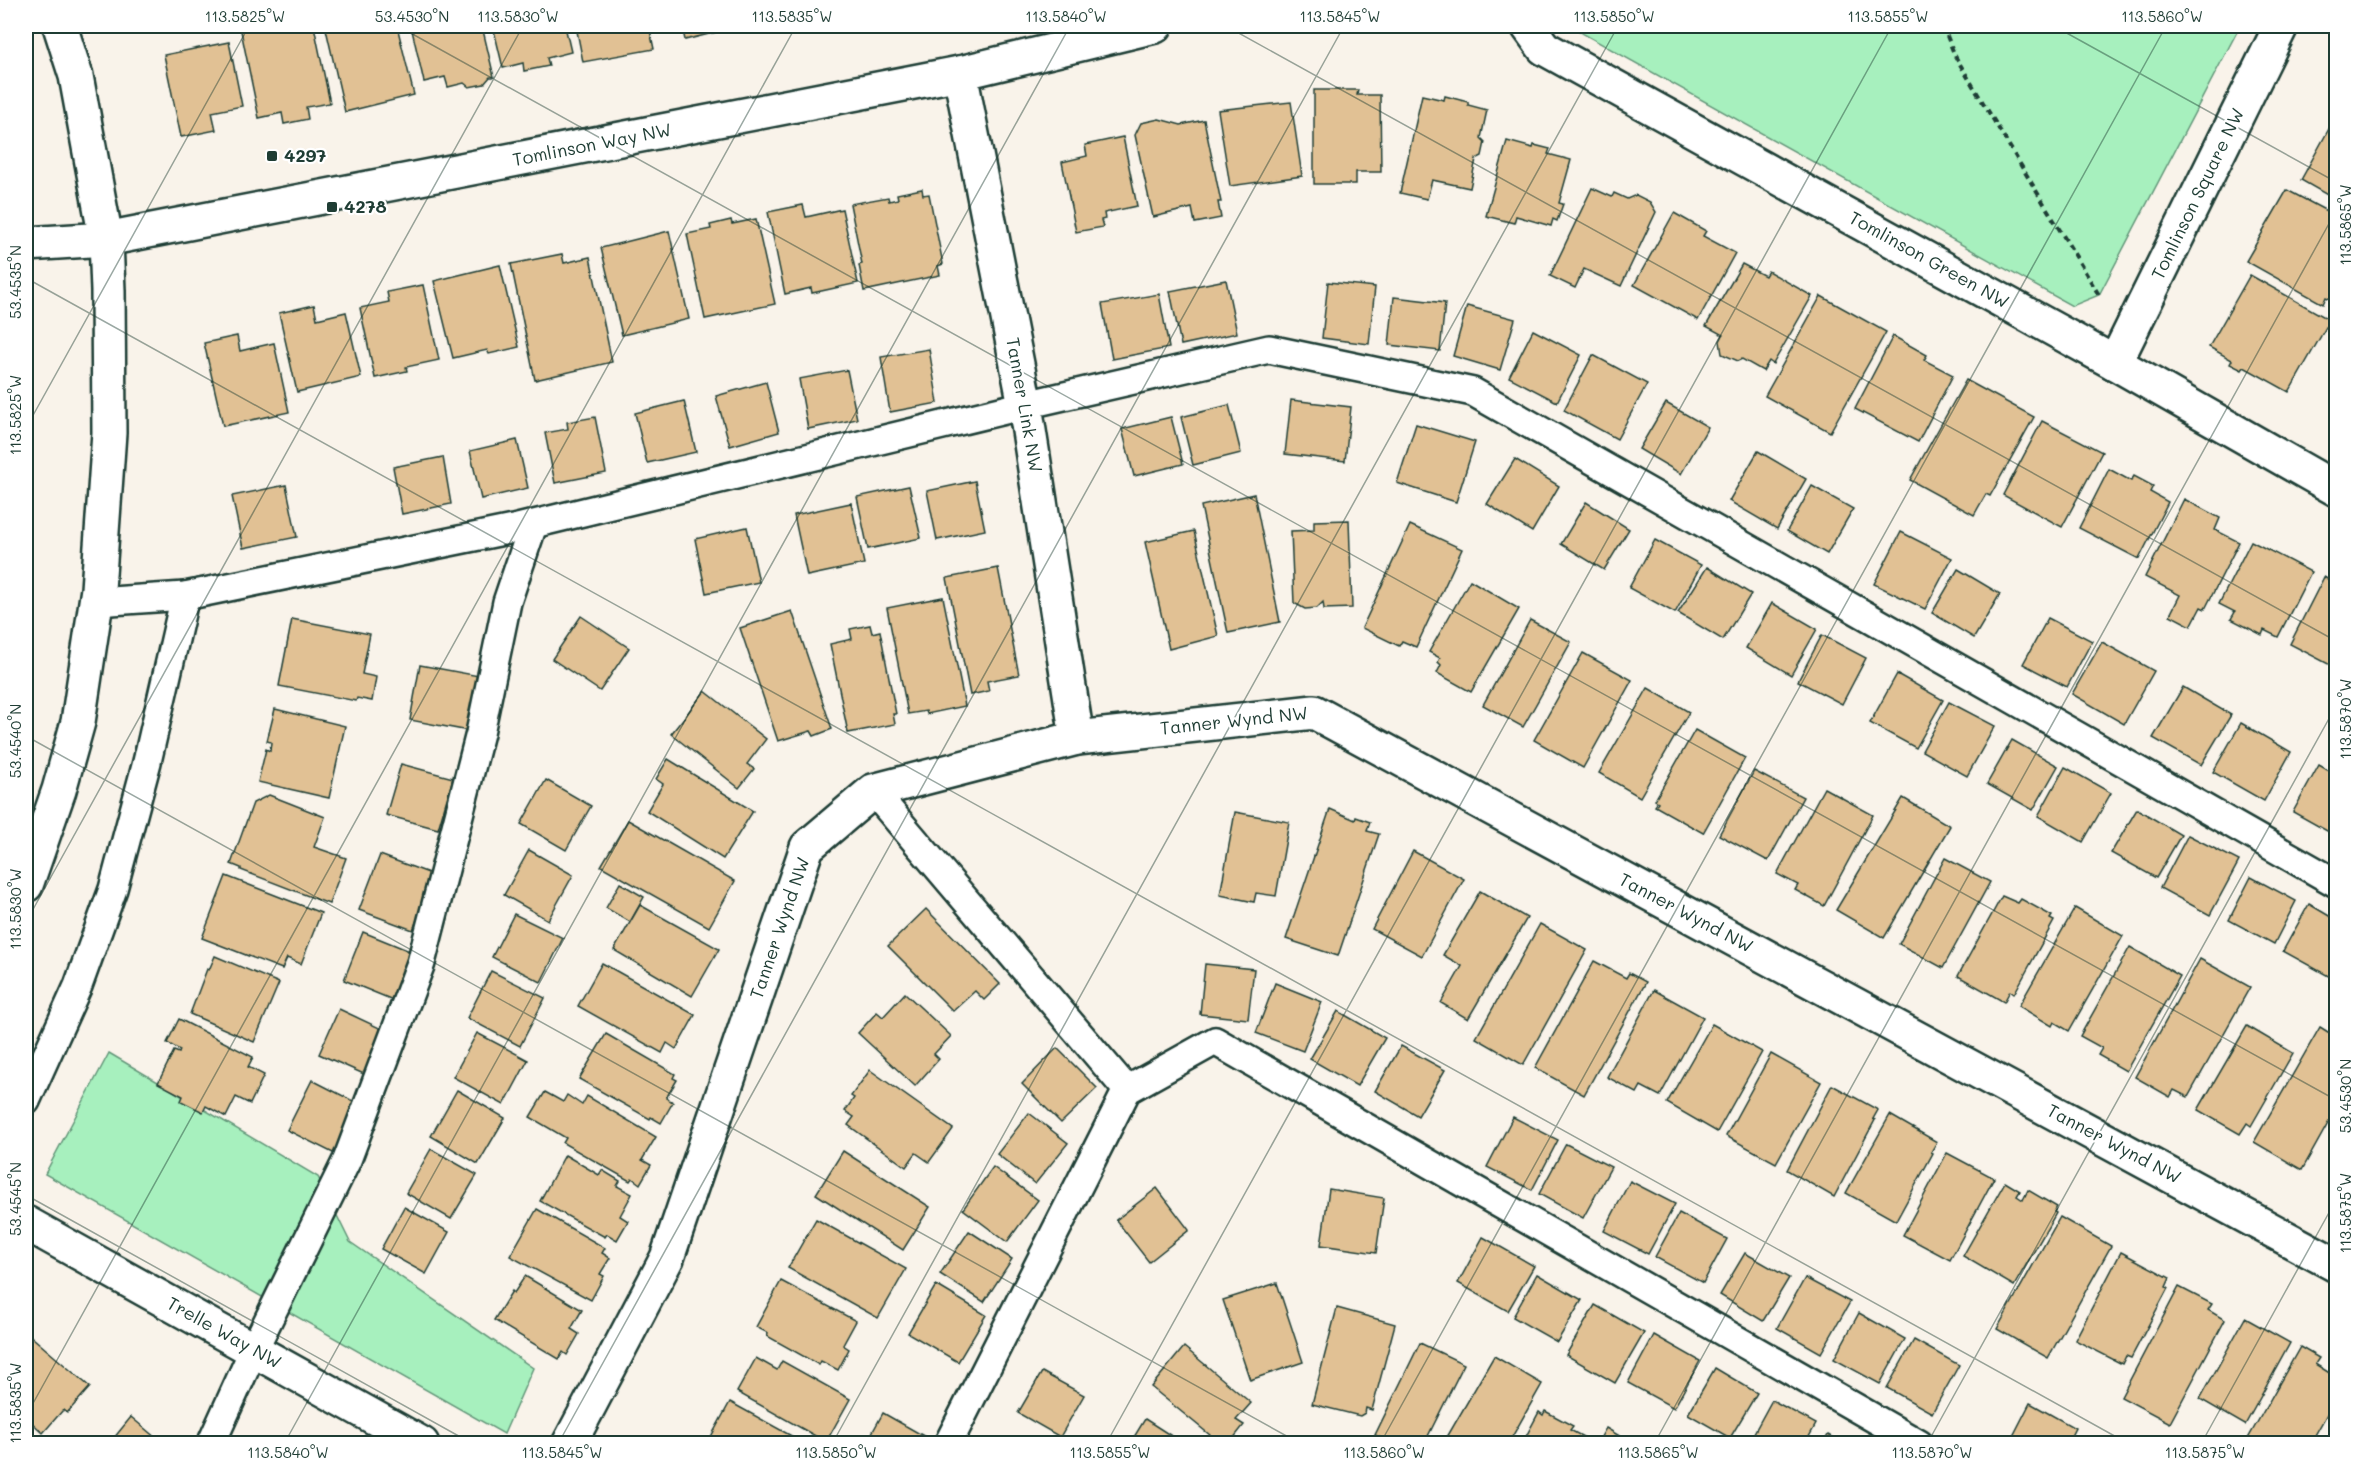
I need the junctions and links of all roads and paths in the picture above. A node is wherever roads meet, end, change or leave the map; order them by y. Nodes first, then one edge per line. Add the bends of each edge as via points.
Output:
1 (60, 26) edge
2 (1155, 26) edge
3 (1528, 26) edge
4 (1943, 26) edge
5 (2282, 26) edge
6 (960, 74) junction
7 (106, 239) junction
8 (26, 243) edge
9 (2099, 295) dead end
10 (2115, 363) junction
11 (1025, 405) junction
12 (2337, 489) edge
13 (533, 525) junction
14 (185, 596) junction
15 (96, 602) junction
16 (1077, 738) junction
17 (873, 791) junction
18 (2337, 883) edge
19 (26, 885) edge
20 (1128, 1090) junction
21 (26, 1101) edge
22 (26, 1223) edge
23 (2337, 1265) edge
24 (254, 1349) junction
25 (211, 1443) edge
26 (422, 1443) edge
27 (569, 1443) edge
28 (948, 1443) edge
29 (1919, 1443) edge

1 - 7 street via 76,76
2 - 6 street, Tomlinson Way NW
3 - 10 street, Tomlinson Green NW via 1544,48
4 - 9 path via 1955,56
5 - 10 street, Tomlinson Square NW
6 - 7 street, Tomlinson Way NW
6 - 11 street, Tanner Link NW
7 - 8 street, Tomlinson Way NW
7 - 15 street via 109,433
10 - 12 street, Tomlinson Green NW
11 - 13 lane
11 - 16 street, Tanner Link NW
11 - 18 lane via 1269,350 1473,392
13 - 14 lane
13 - 24 lane via 507,602 480,733 421,963 347,1160
14 - 15 lane
14 - 21 lane via 113,889 78,986
15 - 19 street via 78,723
16 - 17 street, Tanner Wynd NW
16 - 23 street, Tanner Wynd NW via 1314,712
17 - 20 lane
17 - 27 street, Tanner Wynd NW via 807,848 667,1258
20 - 28 lane
20 - 29 lane via 1215,1041
22 - 24 street, Trelle Way NW
24 - 25 lane
24 - 26 street, Trelle Way NW

